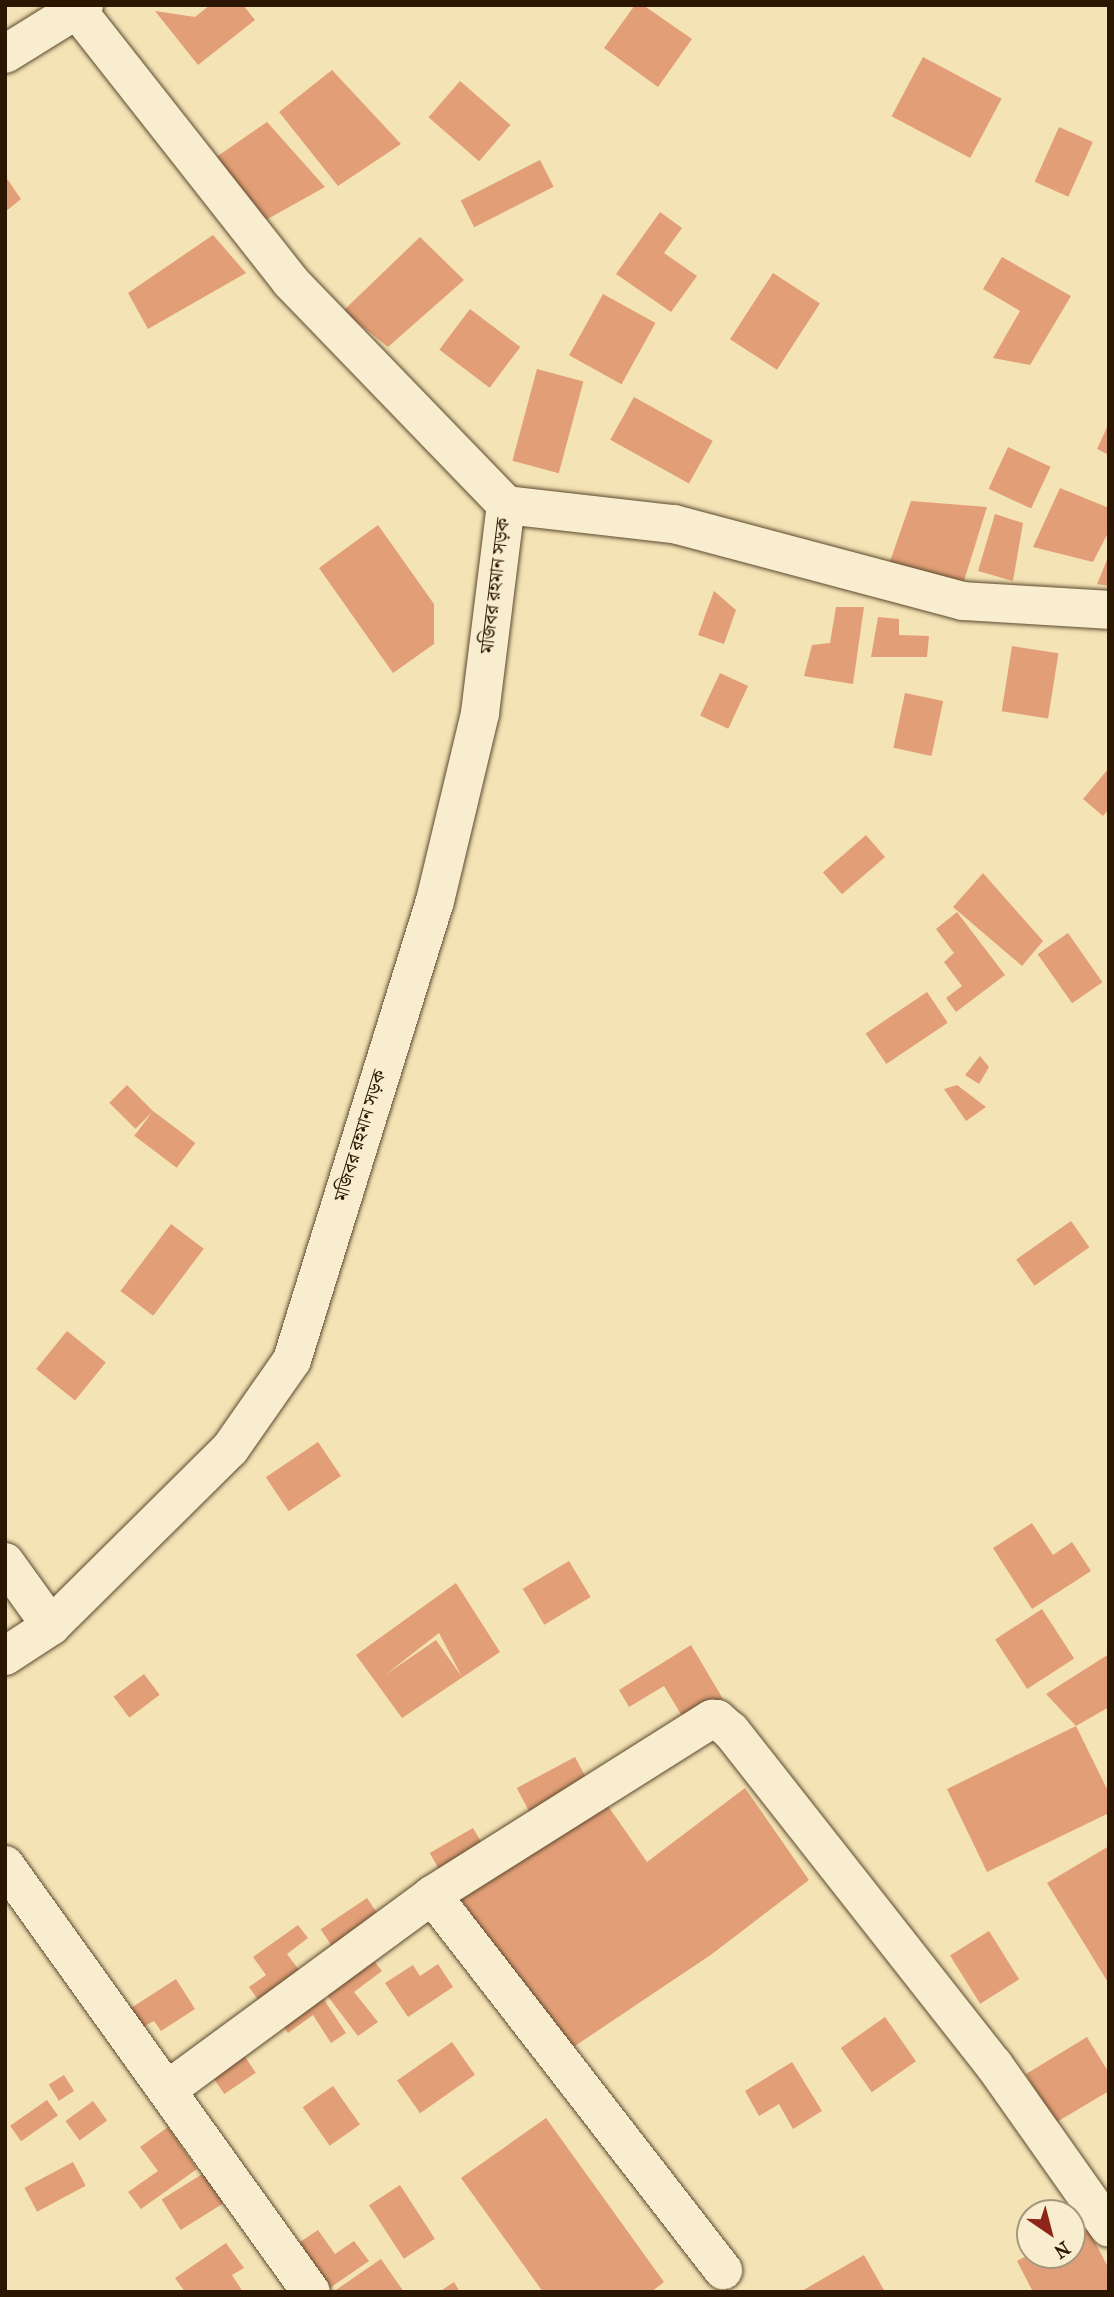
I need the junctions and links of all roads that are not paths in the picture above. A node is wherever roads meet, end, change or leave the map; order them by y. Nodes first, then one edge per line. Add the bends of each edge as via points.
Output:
1 (81, 8) edge
2 (5, 54) edge
3 (506, 505) junction
4 (1109, 610) edge
5 (5, 1562) edge
6 (51, 1626) junction
7 (5, 1656) edge
8 (5, 1865) edge
9 (432, 1895) junction
10 (167, 2090) junction
11 (1109, 2228) edge
12 (723, 2270) dead end
13 (311, 2292) edge

1 - 2 street
1 - 3 street via 290,281
3 - 4 street via 674,524 963,601
3 - 6 street, মজিবর রহমান সড়ক via 480,713 435,901 292,1360 230,1449
5 - 6 street
6 - 7 street, মজিবর রহমান সড়ক
8 - 10 street
9 - 10 street
9 - 11 street via 712,1718 722,1721 994,2065
9 - 12 street
10 - 13 street

